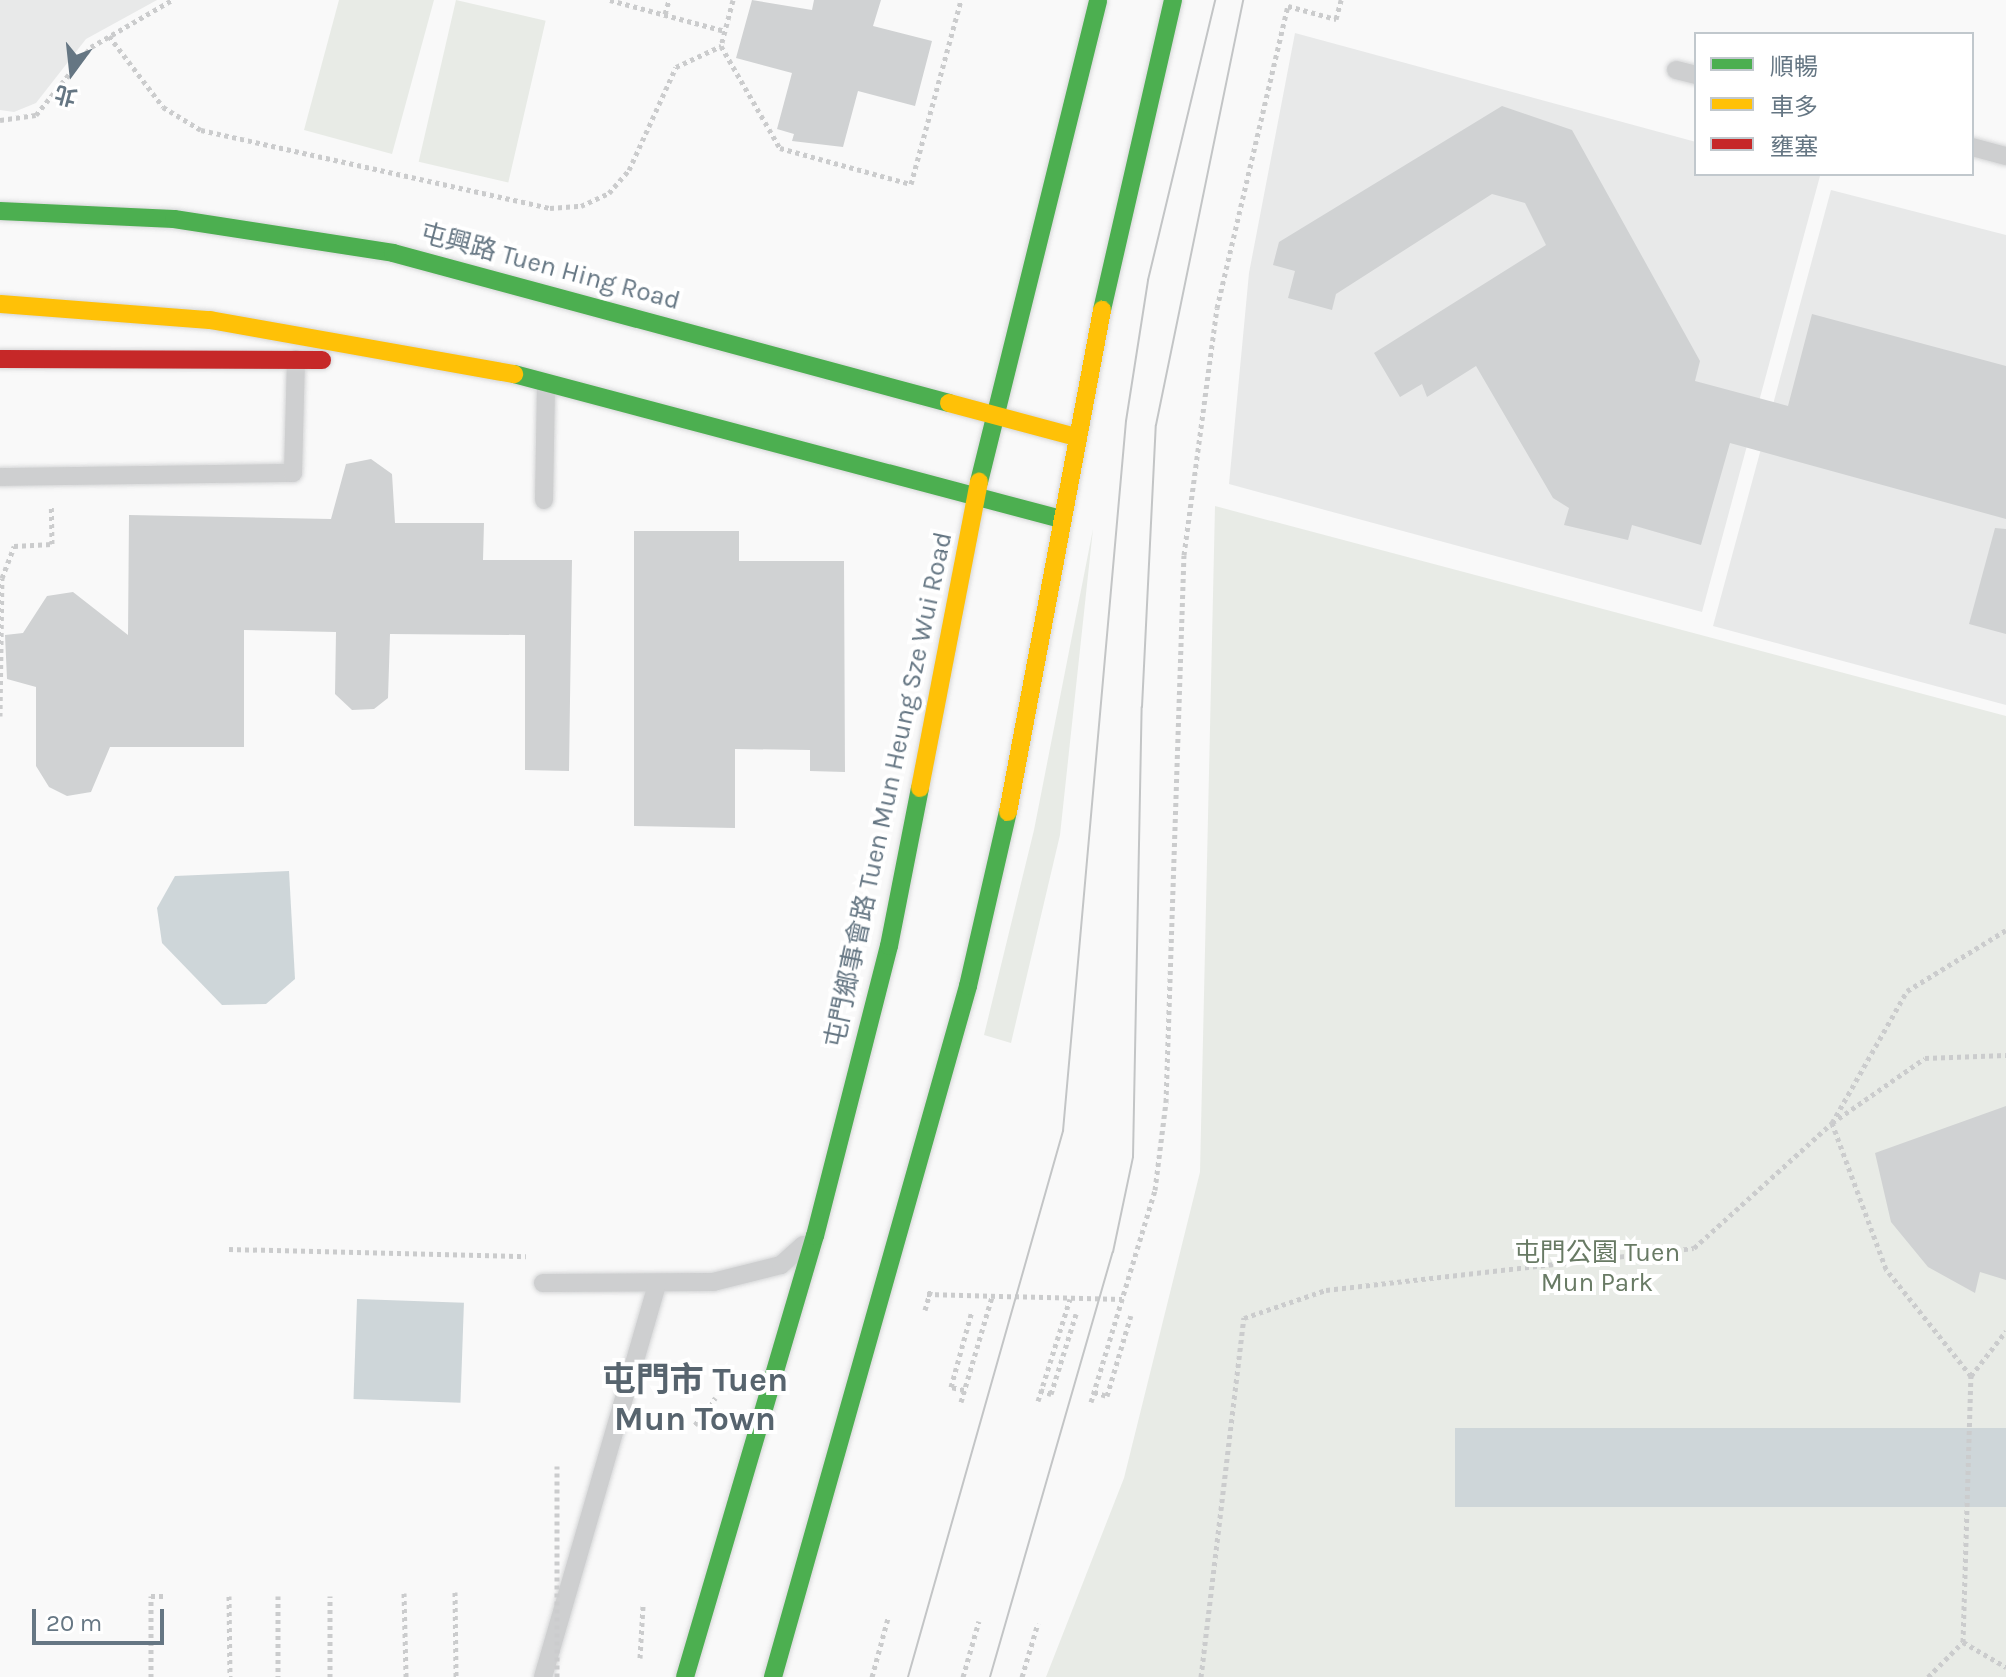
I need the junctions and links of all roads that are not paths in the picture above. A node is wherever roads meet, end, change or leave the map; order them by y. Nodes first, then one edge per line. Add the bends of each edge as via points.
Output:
1 (1098, 0) edge
2 (1173, 0) edge
3 (1676, 70) dead end
4 (1694, 74) edge
5 (1974, 148) edge
6 (2006, 156) edge
7 (0, 211) edge
8 (0, 304) edge
9 (0, 359) edge
10 (296, 359) junction
11 (488, 367) junction
12 (546, 383) junction
13 (997, 415) junction
14 (1076, 437) junction
15 (0, 477) edge
16 (976, 496) junction
17 (544, 500) dead end
18 (1061, 519) junction
19 (815, 1236) junction
20 (543, 1283) dead end
21 (657, 1285) junction
22 (543, 1677) edge
23 (685, 1677) edge
24 (773, 1677) edge

1 - 13 main road, 屯門鄉事會路 Tuen Mun Heung Sze Wui Road
2 - 14 main road
3 - 4 lane
5 - 6 lane
7 - 13 main road, 屯興路 Tuen Hing Road via 174,219 393,253
8 - 11 main road via 210,320
9 - 10 main road
10 - 11 main road
10 - 15 lane via 293,473
11 - 12 main road
12 - 16 main road
12 - 17 lane
13 - 14 main road, 屯興路 Tuen Hing Road
13 - 16 main road, 屯門鄉事會路 Tuen Mun Heung Sze Wui Road
14 - 18 main road
16 - 18 main road
16 - 19 main road, 屯門鄉事會路 Tuen Mun Heung Sze Wui Road via 889,946
18 - 24 main road via 1006,825 968,986
19 - 21 lane via 781,1265 751,1276
19 - 23 main road, 屯門鄉事會路 Tuen Mun Heung Sze Wui Road
20 - 21 lane
21 - 22 lane

